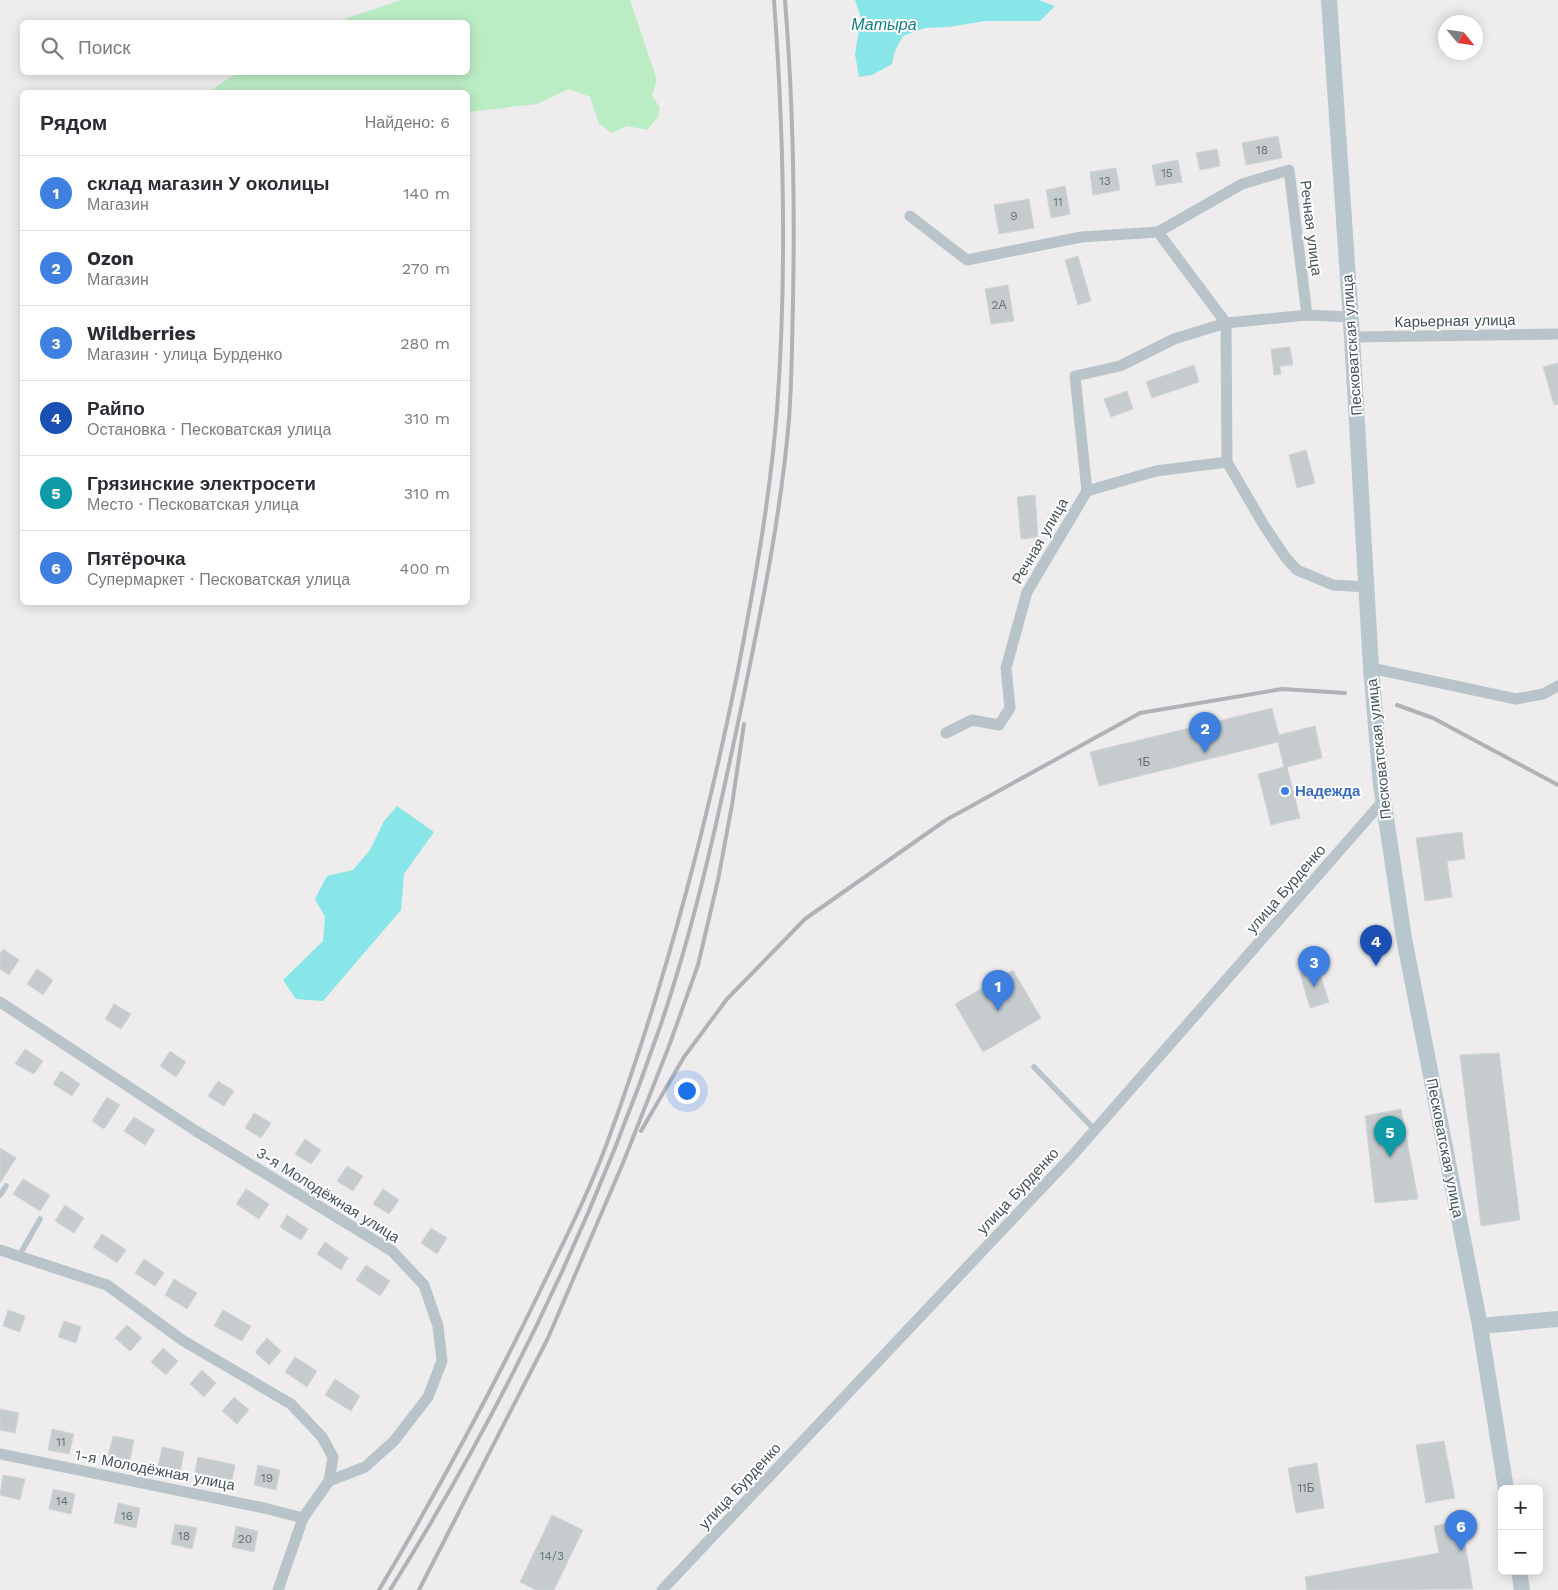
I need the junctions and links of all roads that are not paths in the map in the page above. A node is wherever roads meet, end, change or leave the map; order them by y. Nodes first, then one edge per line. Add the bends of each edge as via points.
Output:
1 (1329, 0) edge
2 (910, 216) dead end
3 (1158, 232) junction
4 (1307, 316) junction
5 (1351, 317) junction
6 (1226, 323) junction
7 (1558, 334) edge
8 (1352, 337) junction
9 (1227, 462) junction
10 (1087, 491) junction
11 (1367, 586) junction
12 (1371, 668) junction
13 (1558, 686) edge
14 (946, 732) dead end
15 (1383, 801) junction
16 (0, 1002) edge
17 (1034, 1067) dead end
18 (1095, 1130) junction
19 (6, 1186) dead end
20 (0, 1196) edge
21 (40, 1219) dead end
22 (0, 1250) edge
23 (20, 1256) junction
24 (1558, 1319) edge
25 (1480, 1326) junction
26 (0, 1454) edge
27 (328, 1481) junction
28 (1505, 1485) edge
29 (303, 1518) junction
30 (1520, 1575) edge
31 (278, 1590) edge
32 (662, 1590) edge
33 (1522, 1590) edge

1 - 5 main road, Песковатская улица
2 - 3 street, Речная улица via 967,260 1081,237
3 - 4 street, Речная улица via 1242,184 1289,170
3 - 6 street
4 - 5 street, Речная улица
4 - 6 street, Речная улица
5 - 8 main road, Песковатская улица
6 - 9 street
6 - 10 street, Речная улица via 1174,339 1120,366 1075,376
7 - 8 street, Карьерная улица
8 - 11 main road, Песковатская улица
9 - 10 street, Речная улица via 1156,471
9 - 11 street via 1265,528 1297,570 1333,585
10 - 14 street, Речная улица via 1027,592 1006,668 1010,708 999,725 972,720
11 - 12 main road, Песковатская улица
12 - 13 street via 1516,699 1543,694
12 - 15 main road, Песковатская улица
15 - 18 street, улица Бурденко
15 - 25 main road, Песковатская улица via 1404,938
16 - 27 street, 3-я Молодёжная улица via 196,1132 392,1251 424,1284 438,1326 442,1361 428,1397 394,1441 365,1467
17 - 18 lane
18 - 32 street, улица Бурденко
19 - 20 lane
21 - 23 lane
22 - 23 street
23 - 27 street via 108,1285 182,1340 291,1404 322,1437 333,1457
24 - 25 main road
25 - 28 main road, Песковатская улица
26 - 29 street, 1-я Молодёжная улица
27 - 29 street
29 - 31 street
30 - 33 main road

